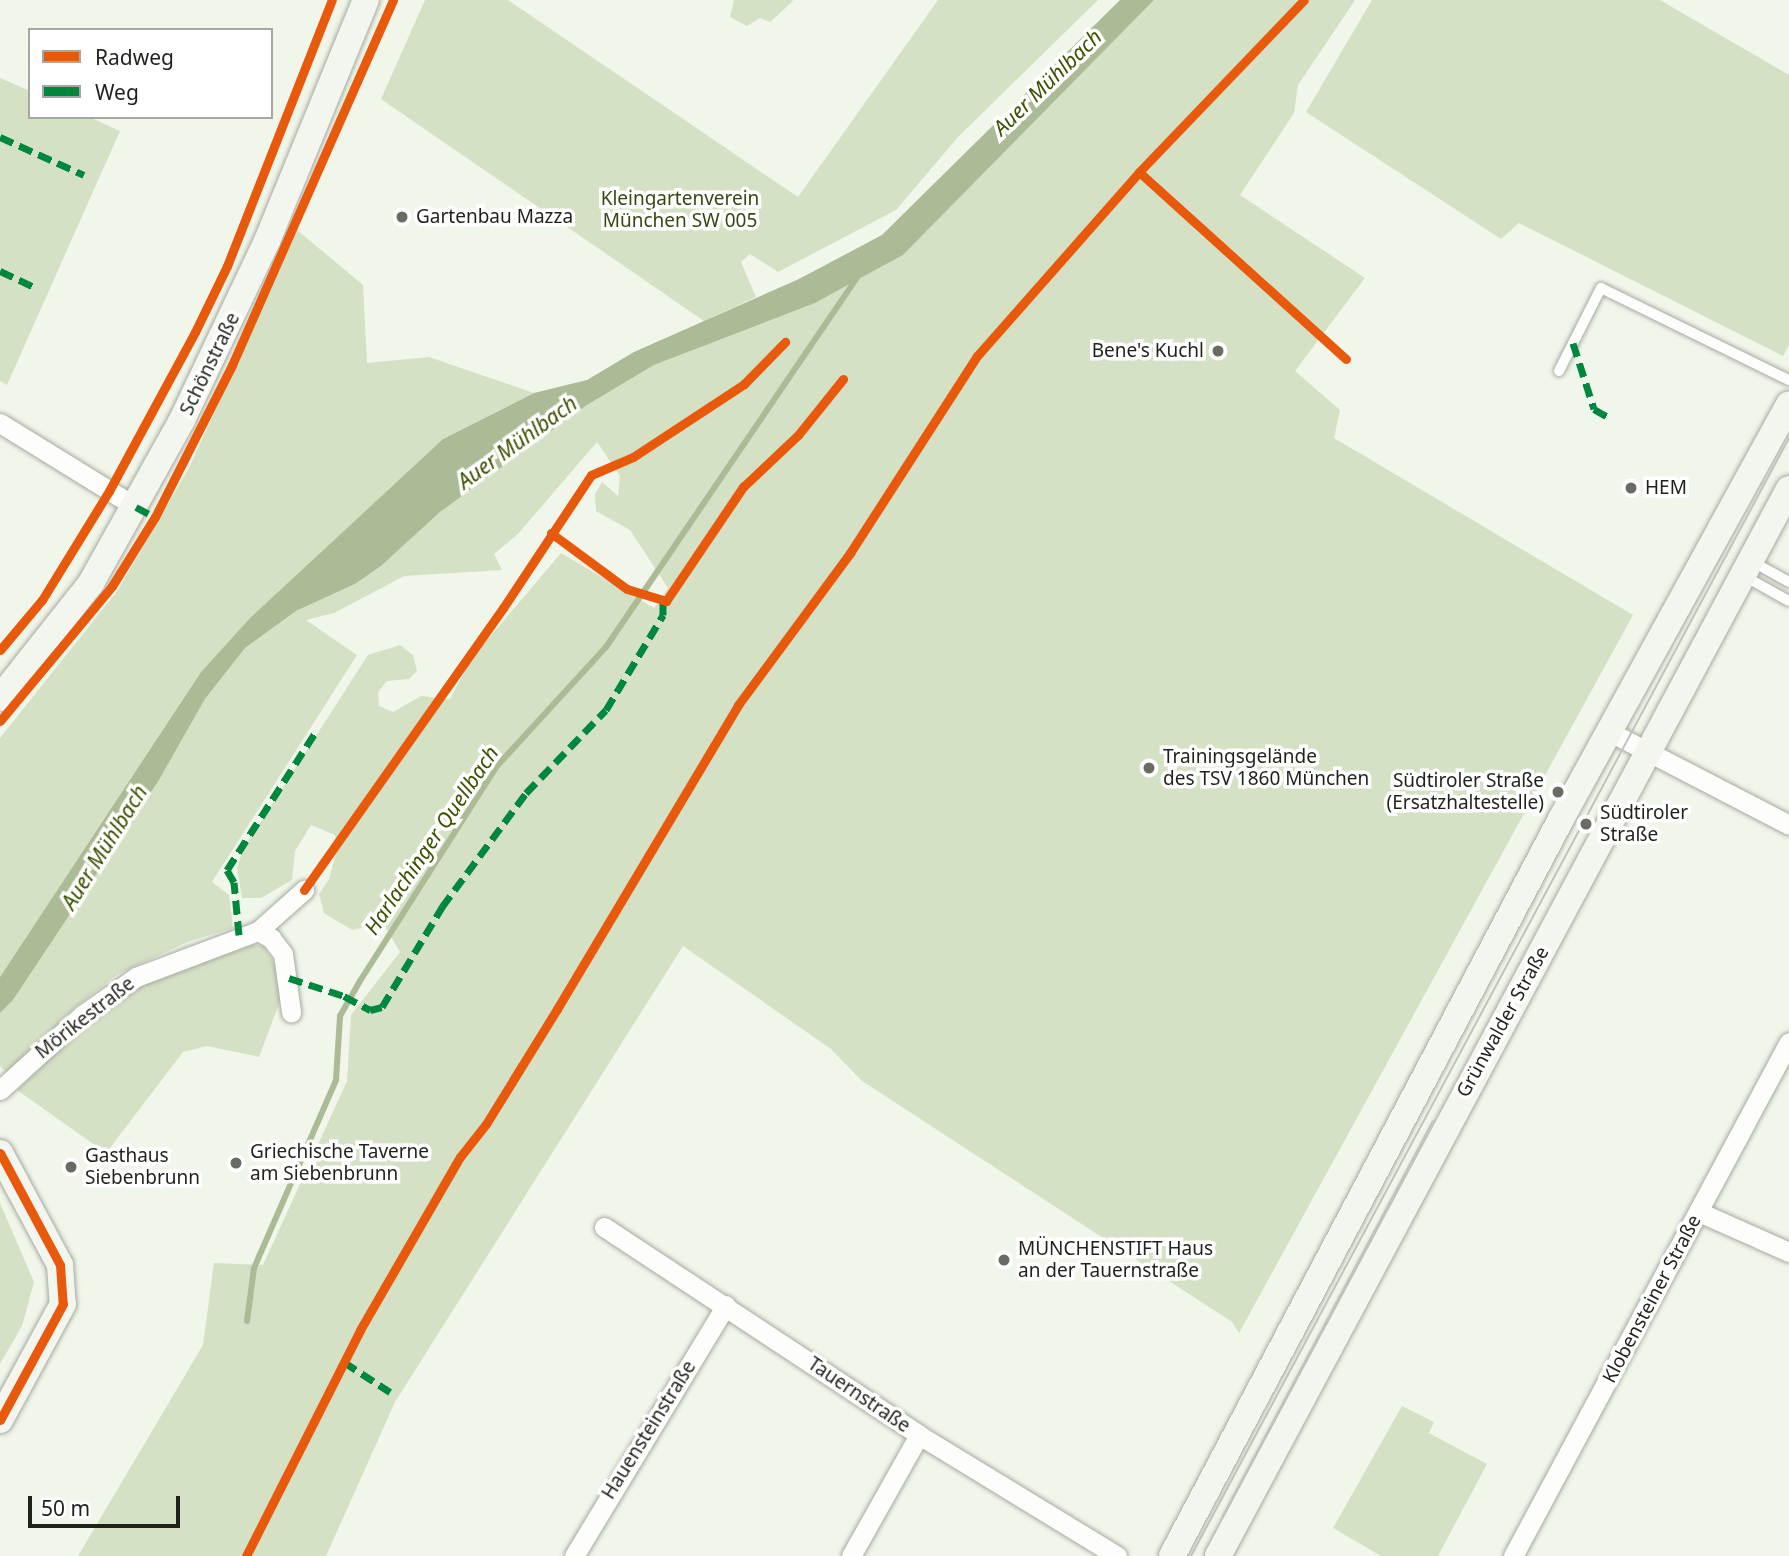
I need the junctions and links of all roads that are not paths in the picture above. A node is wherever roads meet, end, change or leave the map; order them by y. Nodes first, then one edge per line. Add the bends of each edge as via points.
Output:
1 (366, 0) edge
2 (1559, 371) dead end
3 (1789, 380) edge
4 (1789, 405) edge
5 (0, 423) edge
6 (1789, 489) edge
7 (136, 507) junction
8 (1747, 568) junction
9 (1789, 582) edge
10 (1789, 601) edge
11 (0, 698) edge
12 (1608, 732) junction
13 (1649, 753) junction
14 (1789, 825) edge
15 (304, 890) dead end
16 (258, 932) junction
17 (291, 1012) dead end
18 (1789, 1042) edge
19 (0, 1090) edge
20 (0, 1153) edge
21 (1699, 1212) junction
22 (604, 1227) dead end
23 (1789, 1252) edge
24 (726, 1305) junction
25 (0, 1420) edge
26 (919, 1435) junction
27 (573, 1556) edge
28 (851, 1556) edge
29 (1117, 1556) edge
30 (1172, 1556) edge
31 (1219, 1556) edge
32 (1513, 1556) edge

1 - 7 main road, Schönstraße via 228,328
2 - 3 lane via 1601,288
4 - 12 main road
5 - 7 street
6 - 8 main road, Grünwalder Straße
7 - 11 main road, Schönstraße via 92,583
8 - 9 lane
8 - 10 lane
8 - 13 main road, Grünwalder Straße
12 - 13 street
12 - 30 main road
13 - 14 street
13 - 31 main road, Grünwalder Straße
15 - 16 street, Mörikestraße
16 - 17 street via 271,938 283,954
16 - 19 street, Mörikestraße via 136,977 82,1015
18 - 21 street, Klobensteiner Straße
20 - 25 main road via 60,1265 63,1304
21 - 23 street
21 - 32 street, Klobensteiner Straße
22 - 24 street, Tauernstraße
24 - 26 street, Tauernstraße
24 - 27 street, Hauensteinstraße
26 - 28 street
26 - 29 street, Tauernstraße

